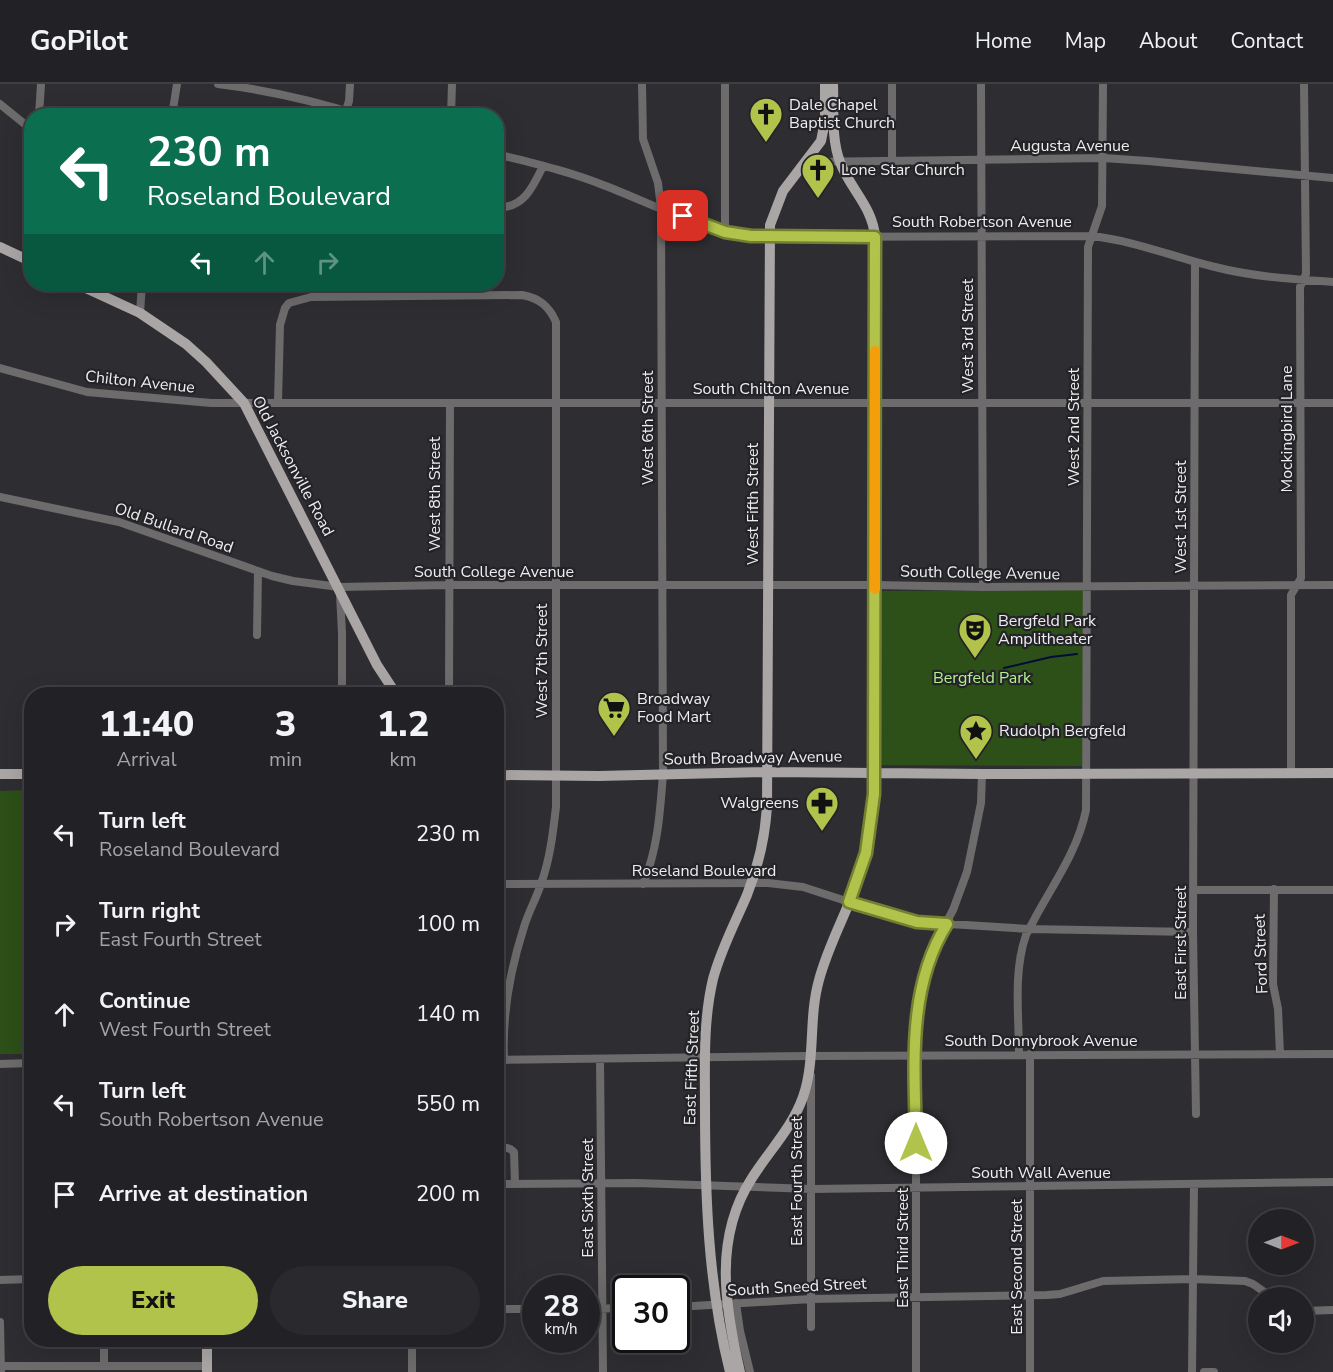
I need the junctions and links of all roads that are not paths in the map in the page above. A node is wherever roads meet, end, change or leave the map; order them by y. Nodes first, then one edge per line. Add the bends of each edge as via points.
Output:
1 (41, 84) edge
2 (177, 84) edge
3 (218, 84) edge
4 (350, 84) edge
5 (452, 84) edge
6 (642, 84) edge
7 (725, 84) edge
8 (825, 84) edge
9 (833, 84) edge
10 (892, 84) edge
11 (981, 84) edge
12 (1103, 84) edge
13 (1304, 84) edge
14 (0, 104) edge
15 (40, 108) edge
16 (173, 108) edge
17 (333, 108) edge
18 (347, 108) edge
19 (451, 108) edge
20 (24, 124) edge
21 (504, 155) edge
22 (1103, 158) junction
23 (982, 159) junction
24 (892, 161) junction
25 (806, 162) junction
26 (840, 162) junction
27 (543, 165) junction
28 (1304, 176) junction
29 (1333, 178) edge
30 (504, 206) edge
31 (661, 208) junction
32 (725, 232) junction
33 (981, 236) junction
34 (1090, 236) junction
35 (769, 237) junction
36 (875, 237) junction
37 (0, 247) edge
38 (24, 258) edge
39 (1195, 262) junction
40 (1304, 280) junction
41 (1333, 282) edge
42 (92, 291) edge
43 (142, 291) edge
44 (140, 313) junction
45 (0, 368) edge
46 (278, 402) junction
47 (450, 402) junction
48 (554, 402) junction
49 (768, 402) junction
50 (875, 402) junction
51 (981, 402) junction
52 (244, 403) junction
53 (662, 403) junction
54 (1087, 403) junction
55 (1195, 403) junction
56 (1301, 403) junction
57 (1333, 403) edge
58 (0, 497) edge
59 (258, 572) junction
60 (448, 585) junction
61 (555, 585) junction
62 (768, 585) junction
63 (875, 585) junction
64 (1333, 585) edge
65 (662, 586) junction
66 (1296, 586) junction
67 (339, 587) junction
68 (982, 587) junction
69 (1088, 587) junction
70 (1194, 587) junction
71 (354, 618) junction
72 (342, 633) junction
73 (257, 635) dead end
74 (342, 687) edge
75 (392, 687) edge
76 (449, 687) edge
77 (768, 772) junction
78 (1194, 772) junction
79 (874, 773) junction
80 (1087, 773) junction
81 (1290, 773) junction
82 (1333, 773) edge
83 (0, 774) edge
84 (24, 774) edge
85 (663, 774) junction
86 (982, 774) junction
87 (504, 775) edge
88 (556, 776) junction
89 (751, 883) junction
90 (504, 884) edge
91 (542, 884) junction
92 (643, 884) junction
93 (1274, 889) junction
94 (1194, 890) junction
95 (1333, 890) edge
96 (849, 902) junction
97 (947, 924) junction
98 (1029, 929) junction
99 (1193, 932) junction
100 (504, 1026) edge
101 (1019, 1054) junction
102 (1030, 1054) junction
103 (1194, 1054) junction
104 (1280, 1054) junction
105 (1333, 1054) edge
106 (915, 1055) junction
107 (705, 1058) junction
108 (600, 1059) junction
109 (504, 1060) edge
110 (810, 1060) junction
111 (0, 1064) edge
112 (24, 1064) edge
113 (1196, 1114) dead end
114 (504, 1147) edge
115 (1333, 1182) edge
116 (602, 1183) junction
117 (504, 1184) edge
118 (515, 1184) junction
119 (706, 1185) junction
120 (1194, 1185) junction
121 (747, 1186) junction
122 (1030, 1186) junction
123 (916, 1187) junction
124 (812, 1189) junction
125 (24, 1279) edge
126 (1193, 1279) junction
127 (0, 1280) edge
128 (1257, 1287) edge
129 (1030, 1295) junction
130 (916, 1296) junction
131 (811, 1299) junction
132 (726, 1304) junction
133 (690, 1305) edge
134 (504, 1309) edge
135 (522, 1309) edge
136 (602, 1309) junction
137 (612, 1309) edge
138 (1333, 1310) edge
139 (1314, 1311) edge
140 (0, 1322) edge
141 (811, 1327) dead end
142 (104, 1347) edge
143 (207, 1347) edge
144 (412, 1347) edge
145 (104, 1365) junction
146 (1, 1368) edge
147 (207, 1369) edge
148 (412, 1372) edge
149 (603, 1372) edge
150 (730, 1372) edge
151 (740, 1372) edge
152 (750, 1372) edge
153 (916, 1372) edge
154 (1030, 1372) edge
155 (1192, 1372) edge
156 (1204, 1372) edge
157 (1214, 1372) edge

1 - 15 street
2 - 16 street
3 - 17 street
4 - 18 street
5 - 19 street
6 - 31 street, West 6th Street via 643,139 658,183
7 - 32 street
8 - 25 main road, West Fifth Street via 823,135
9 - 26 main road, East Fourth Street via 834,139
10 - 24 street
11 - 23 street, West 3rd Street
12 - 22 street, West 2nd Street
13 - 28 street, Mockingbird Lane
14 - 20 street
21 - 27 street, South Robertson Avenue
22 - 23 street, Augusta Avenue
22 - 28 street, Augusta Avenue
22 - 34 street, West 2nd Street via 1102,206
23 - 24 street, Augusta Avenue
23 - 33 street, West 3rd Street
24 - 26 street, Augusta Avenue
25 - 26 street, Augusta Avenue
25 - 35 main road, West Fifth Street via 778,200
26 - 36 main road, East Fourth Street via 866,206
27 - 30 street via 526,197
27 - 31 street, South Robertson Avenue
28 - 29 street, Augusta Avenue
28 - 40 street, Mockingbird Lane
31 - 32 street, South Robertson Avenue
31 - 53 street, West 6th Street
32 - 35 street, South Robertson Avenue
33 - 34 street, South Robertson Avenue
33 - 36 street, South Robertson Avenue
33 - 51 street, West 3rd Street
34 - 39 street, South Robertson Avenue via 1124,241
34 - 54 street, West 2nd Street
35 - 36 street, South Robertson Avenue
35 - 49 main road, West Fifth Street
36 - 50 main road, East Fourth Street
37 - 38 main road
39 - 40 street, South Robertson Avenue via 1251,275
39 - 55 street, West 1st Street
40 - 41 street, South Robertson Avenue
40 - 56 street, Mockingbird Lane via 1300,287
42 - 44 main road, Old Jacksonville Road
43 - 44 street
44 - 52 main road, Old Jacksonville Road via 199,356
45 - 52 street, Chilton Avenue via 87,392
46 - 47 street, South Chilton Avenue
46 - 48 street, West 7th Street via 280,325 289,303 311,297 522,295 547,306 556,322
46 - 52 street, South Chilton Avenue
47 - 48 street, South Chilton Avenue
47 - 60 street, West 8th Street
48 - 53 street, South Chilton Avenue
48 - 61 street, West 7th Street
49 - 50 street, South Chilton Avenue
49 - 53 street, South Chilton Avenue
49 - 62 main road, West Fifth Street
50 - 51 street, South Chilton Avenue
50 - 63 main road, East Fourth Street
51 - 54 street, South Chilton Avenue
51 - 68 street, West 3rd Street
52 - 67 main road, Old Jacksonville Road
53 - 65 street, West 6th Street
54 - 55 street, South Chilton Avenue
54 - 69 street, West 2nd Street
55 - 56 street, South Chilton Avenue
55 - 70 street, West 1st Street
56 - 57 street, South Chilton Avenue
56 - 66 street, Mockingbird Lane via 1301,578
58 - 59 street, Old Bullard Road via 119,522
59 - 67 street, Old Bullard Road
59 - 73 street
60 - 61 street, South College Avenue
60 - 67 street, South College Avenue
60 - 76 street, West 8th Street
61 - 65 street, South College Avenue
61 - 88 street, West 7th Street
62 - 63 street, South College Avenue
62 - 65 street, South College Avenue
62 - 77 main road, West Fifth Street
63 - 68 street, South College Avenue
63 - 79 main road, East Fourth Street
64 - 66 street, South College Avenue
65 - 85 street, West 6th Street
66 - 70 street, South College Avenue
66 - 81 street, Mockingbird Lane via 1291,595
67 - 71 main road, Old Jacksonville Road
67 - 72 street
68 - 69 street, South College Avenue
69 - 70 street, South College Avenue
69 - 80 street, West 2nd Street
70 - 78 street, West 1st Street
71 - 72 street via 346,623
71 - 75 main road, Old Jacksonville Road
72 - 74 street
77 - 79 main road, South Broadway Avenue
77 - 85 main road, South Broadway Avenue
77 - 89 main road, East Fifth Street via 766,824
78 - 80 main road, South Broadway Avenue
78 - 81 main road, South Broadway Avenue
78 - 94 street, East First Street
79 - 86 main road, South Broadway Avenue
79 - 96 main road, East Fourth Street via 868,843
80 - 86 main road, South Broadway Avenue
80 - 98 street via 1086,810 1078,841
81 - 82 main road, South Broadway Avenue
83 - 84 main road
85 - 88 main road, South Broadway Avenue
85 - 92 street, West 6th Street via 658,831
86 - 97 street, East Third Street via 974,845
87 - 88 main road, South Broadway Avenue
88 - 91 street, West 7th Street via 553,836
89 - 92 street, Roseland Boulevard
89 - 96 street, Roseland Boulevard via 802,887
89 - 107 main road, East Fifth Street via 713,980
90 - 91 street, Roseland Boulevard
91 - 92 street, Roseland Boulevard
91 - 100 street, West 7th Street via 513,965
93 - 94 street
93 - 95 street
93 - 104 street, Ford Street via 1273,984
94 - 99 street, East First Street
96 - 97 street, Roseland Boulevard via 917,922
96 - 110 main road, East Fourth Street via 819,979
97 - 98 street, Roseland Boulevard
97 - 106 street, East Third Street via 937,940 920,994
98 - 99 street, Roseland Boulevard
98 - 101 street via 1019,975
99 - 103 street, East First Street
101 - 102 street, South Donnybrook Avenue
101 - 106 street, South Donnybrook Avenue
102 - 103 street, South Donnybrook Avenue
102 - 122 street, East Second Street
103 - 104 street, South Donnybrook Avenue
103 - 113 street, East First Street
104 - 105 street, South Donnybrook Avenue
106 - 110 street, South Donnybrook Avenue
106 - 123 street, East Third Street
107 - 108 street, South Donnybrook Avenue
107 - 110 street, South Donnybrook Avenue
107 - 119 main road, East Fifth Street
108 - 109 street, South Donnybrook Avenue
108 - 116 street, East Sixth Street
110 - 121 main road, East Fourth Street via 796,1113
110 - 124 street, East Fourth Street
111 - 112 street
114 - 118 street via 514,1152
115 - 120 street, South Wall Avenue
116 - 118 street, South Wall Avenue
116 - 119 street, South Wall Avenue
116 - 136 street, East Sixth Street
117 - 118 street, South Wall Avenue
119 - 121 street, South Wall Avenue
119 - 132 main road, East Fifth Street
120 - 122 street, South Wall Avenue
120 - 126 street
121 - 124 street, South Wall Avenue
121 - 132 main road, East Fifth Street via 728,1240 724,1269
122 - 123 street, South Wall Avenue
122 - 129 street, East Second Street
123 - 124 street, South Wall Avenue
123 - 130 street, East Third Street
124 - 131 street, East Fourth Street
125 - 127 street
126 - 128 street, South Sneed Street via 1245,1281
126 - 129 street, South Sneed Street via 1103,1281 1060,1294
126 - 155 street
129 - 130 street, South Sneed Street
129 - 154 street, East Second Street
130 - 131 street, South Sneed Street
130 - 153 street, East Third Street
131 - 132 street, South Sneed Street
131 - 141 street, East Fourth Street
132 - 133 street, South Sneed Street
132 - 150 main road, East Fifth Street
132 - 151 main road, East Fifth Street
132 - 152 street via 740,1331
134 - 135 street
136 - 137 street
136 - 149 street, East Sixth Street
138 - 139 street
140 - 146 street
142 - 145 street
143 - 147 main road
144 - 148 street
145 - 146 street
145 - 147 street
156 - 157 street

